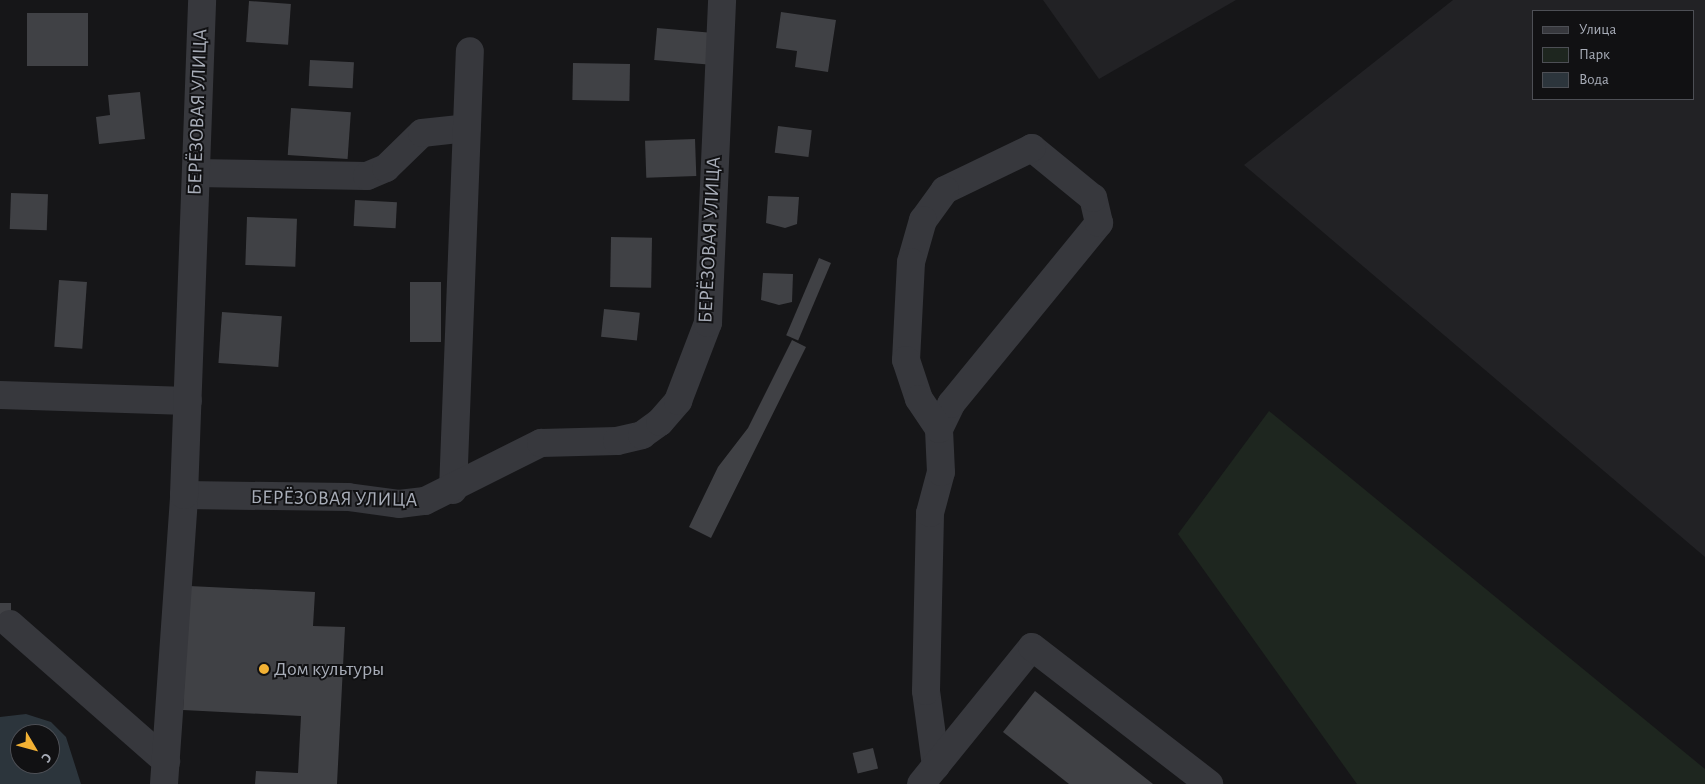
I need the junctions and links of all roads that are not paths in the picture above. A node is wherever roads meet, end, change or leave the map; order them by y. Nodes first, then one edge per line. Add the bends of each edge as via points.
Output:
1 (202, 0) edge
2 (722, 0) edge
3 (470, 51) dead end
4 (467, 128) junction
5 (196, 173) junction
6 (0, 395) edge
7 (188, 401) junction
8 (939, 429) junction
9 (453, 490) junction
10 (184, 495) junction
11 (10, 624) dead end
12 (165, 773) edge
13 (929, 775) edge
14 (1209, 784) edge

1 - 5 street, БЕРЁЗОВАЯ УЛИЦА
2 - 9 street, БЕРЁЗОВАЯ УЛИЦА via 708,323 678,401 642,435 541,443
3 - 4 street
4 - 5 street via 422,133 386,168 367,176
4 - 9 street
5 - 7 street, БЕРЁЗОВАЯ УЛИЦА
6 - 7 street
7 - 10 street, БЕРЁЗОВАЯ УЛИЦА
8 - 8 street via 951,404 1099,223 1093,198 1032,148 945,190 923,220 911,262 906,360 919,399
8 - 13 street via 941,472 930,513 926,691
9 - 10 street, БЕРЁЗОВАЯ УЛИЦА via 425,501 400,504 348,497
10 - 12 street, БЕРЁЗОВАЯ УЛИЦА
11 - 12 street
13 - 14 street via 1032,647

